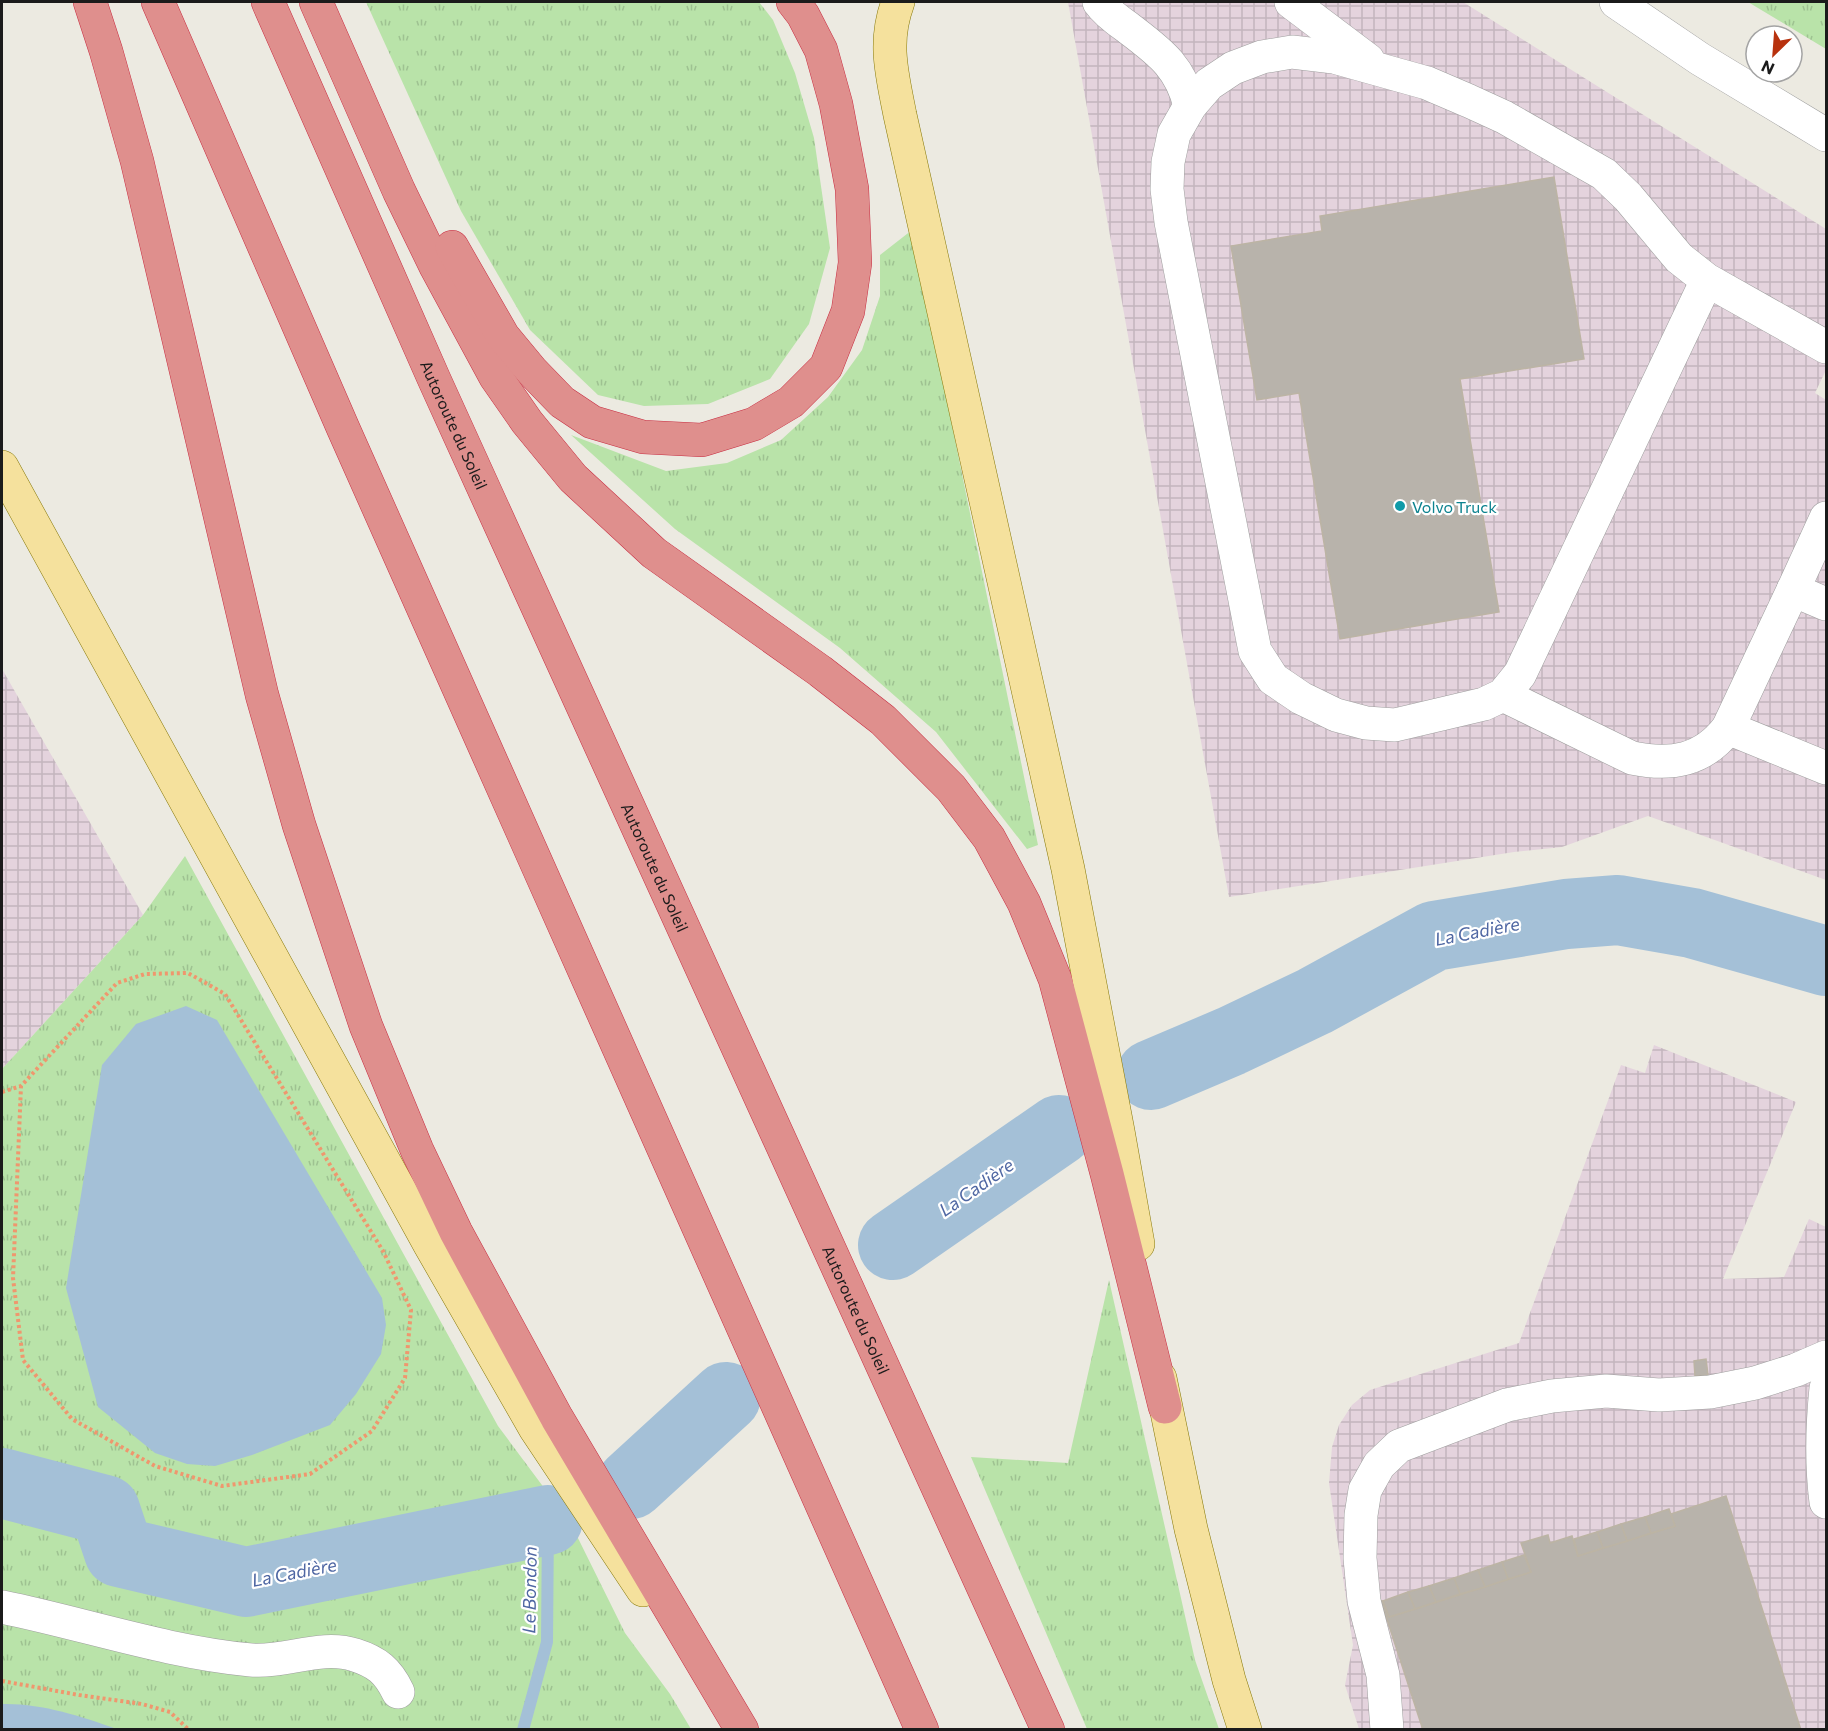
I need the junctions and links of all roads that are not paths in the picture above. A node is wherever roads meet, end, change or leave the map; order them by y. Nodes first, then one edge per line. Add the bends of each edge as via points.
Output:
1 (90, 2) edge
2 (158, 2) edge
3 (268, 2) edge
4 (316, 2) edge
5 (328, 2) edge
6 (793, 2) edge
7 (898, 2) edge
8 (1099, 2) edge
9 (1291, 2) edge
10 (1616, 2) edge
11 (1379, 68) junction
12 (1190, 106) junction
13 (1827, 135) edge
14 (1707, 280) junction
15 (1827, 347) edge
16 (2, 467) edge
17 (1827, 518) edge
18 (1793, 590) junction
19 (1827, 604) edge
20 (1503, 695) junction
21 (1728, 728) junction
22 (1827, 768) edge
23 (1827, 1357) edge
24 (1827, 1388) edge
25 (1165, 1407) junction
26 (587, 1489) junction
27 (1827, 1502) edge
28 (615, 1534) junction
29 (2, 1606) edge
30 (398, 1692) dead end
31 (736, 1730) edge
32 (742, 1730) edge
33 (922, 1730) edge
34 (1048, 1730) edge
35 (1245, 1730) edge
36 (1387, 1730) edge

1 - 26 highway via 137,161 262,694 299,825 366,1026 456,1232 556,1418
2 - 33 highway via 343,428
3 - 34 highway, Autoroute du Soleil via 439,390
4 - 25 highway via 436,267 495,376 527,422 573,478 654,553 883,720 951,788 989,838 1024,903 1055,979
5 - 6 highway via 463,270 503,336 532,371 562,402 592,422 643,438 702,440 754,424 791,402 826,367 848,311 855,263 852,189 836,104 820,51
7 - 25 main road via 889,55 900,115 1068,869
8 - 12 street via 1171,65 1185,85
9 - 11 street
10 - 13 street via 1700,59
11 - 12 street via 1292,52 1262,57 1233,68 1209,84
11 - 14 street via 1427,83 1504,117 1604,174 1679,258
12 - 20 street via 1174,134 1167,162 1167,189 1255,651 1273,679 1301,698 1336,715 1366,723 1395,725 1484,704
14 - 15 street
14 - 20 street via 1521,674
16 - 26 main road via 430,1245 535,1428
17 - 18 street
18 - 19 street
18 - 21 street
20 - 21 street via 1632,758 1654,763 1698,755
21 - 22 street
23 - 36 street via 1796,1371 1710,1392 1659,1395 1606,1391 1507,1405 1399,1446 1379,1466 1365,1490 1361,1515 1364,1601 1383,1675
24 - 27 street via 1822,1466
25 - 35 main road via 1194,1541
26 - 28 highway
28 - 31 main road
28 - 32 highway
29 - 30 street via 190,1653 254,1660 318,1652 352,1654 375,1663 390,1676

